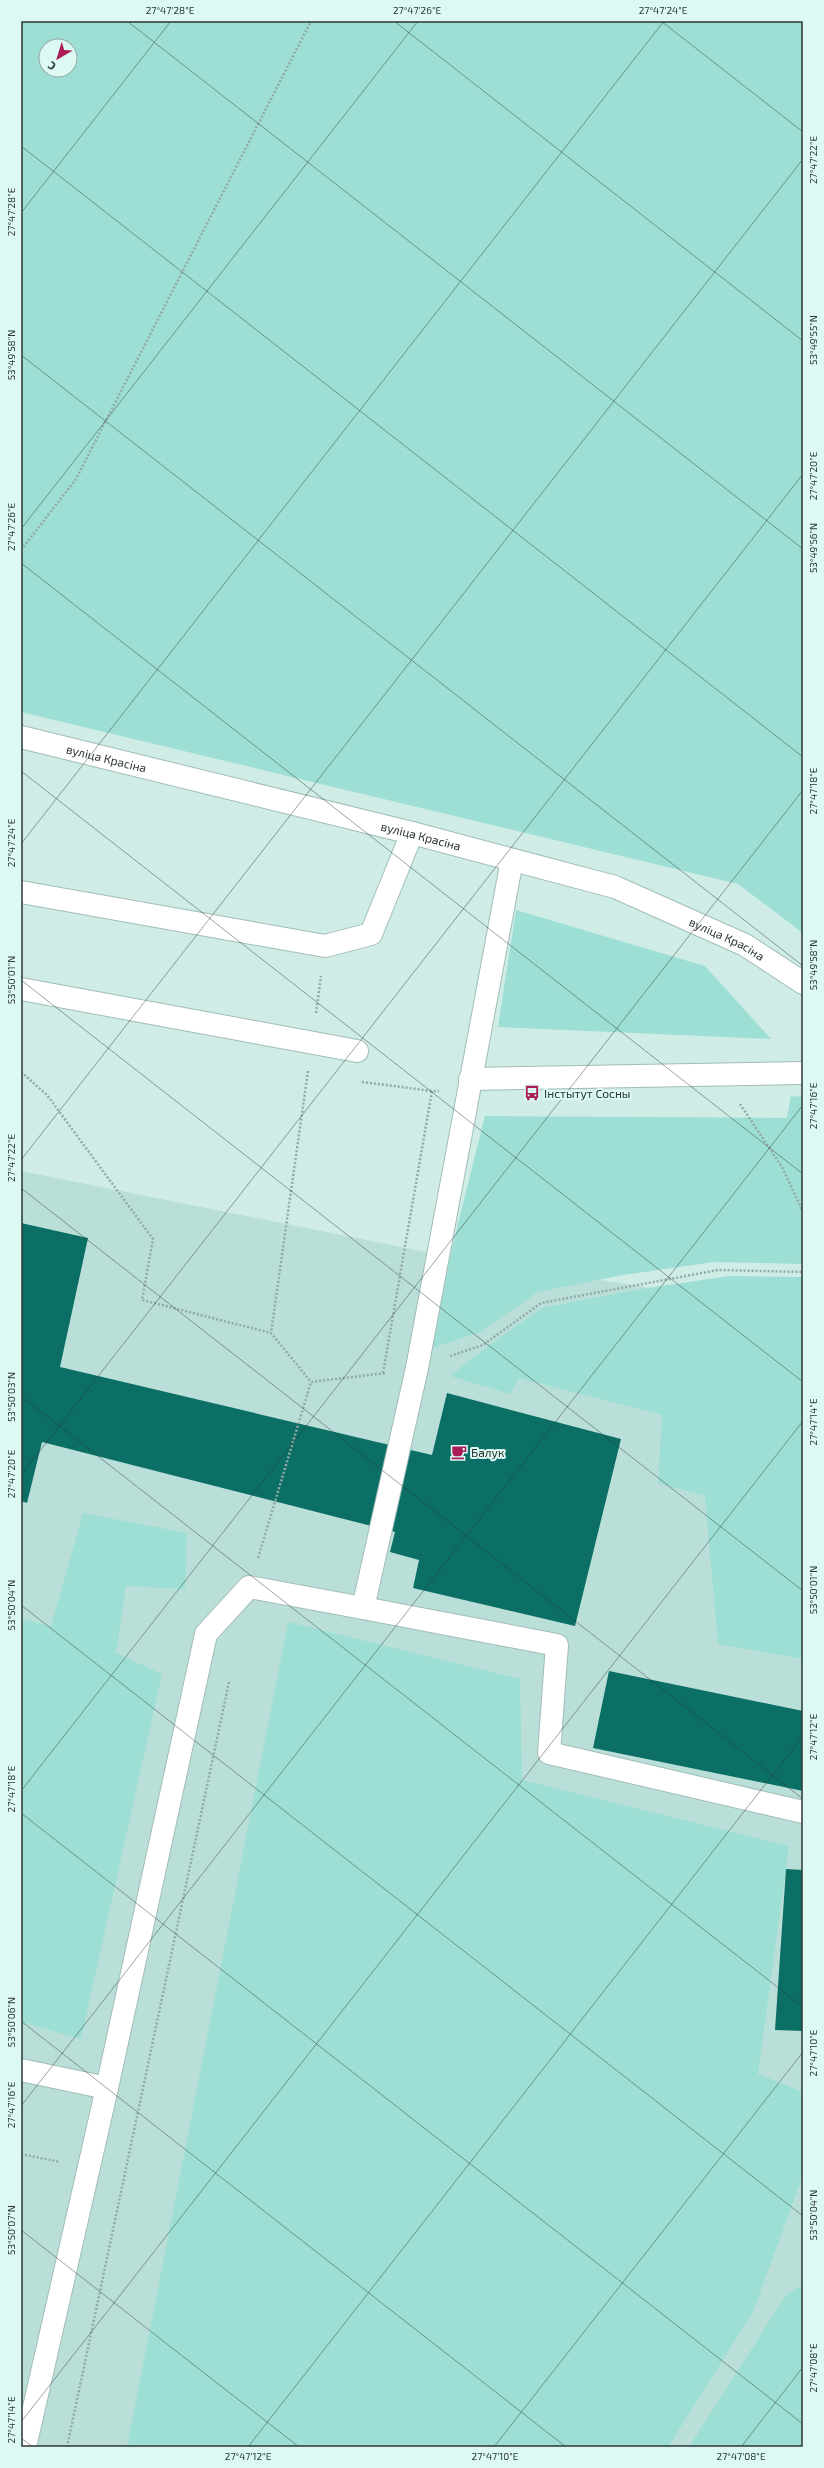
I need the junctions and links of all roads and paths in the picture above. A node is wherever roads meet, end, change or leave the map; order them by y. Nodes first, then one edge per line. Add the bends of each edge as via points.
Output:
1 (311, 21) edge
2 (21, 550) edge
3 (21, 737) edge
4 (412, 833) junction
5 (512, 860) junction
6 (21, 892) edge
7 (325, 946) junction
8 (803, 983) edge
9 (21, 989) edge
10 (311, 1044) junction
11 (357, 1052) dead end
12 (21, 1072) edge
13 (803, 1072) edge
14 (307, 1075) junction
15 (315, 1076) dead end
16 (470, 1079) junction
17 (354, 1081) dead end
18 (432, 1091) dead end
19 (736, 1099) dead end
20 (803, 1212) edge
21 (803, 1272) edge
22 (271, 1333) junction
23 (483, 1345) dead end
24 (417, 1368) junction
25 (311, 1382) junction
26 (248, 1587) junction
27 (363, 1608) junction
28 (229, 1681) dead end
29 (803, 1812) edge
30 (21, 2070) edge
31 (107, 2088) junction
32 (21, 2154) edge
33 (89, 2168) junction
34 (24, 2441) edge
35 (68, 2447) edge

1 - 2 path via 76,479
3 - 4 street, вуліца Красіна
4 - 5 street, вуліца Красіна
4 - 7 street via 371,934
5 - 8 street, вуліца Красіна via 614,888 745,945
5 - 16 street
6 - 7 street
7 - 10 path
9 - 10 street
10 - 11 street
10 - 14 path
12 - 22 path via 47,1095 154,1239 142,1300
13 - 16 street
14 - 15 path
14 - 22 path
16 - 24 street
17 - 18 path
19 - 20 path via 782,1167
21 - 23 path via 718,1270 541,1302
22 - 25 path
24 - 25 path
24 - 27 street
25 - 26 path via 283,1480
26 - 27 street
26 - 31 street via 206,1634
27 - 29 street via 557,1645 549,1753
28 - 35 path
30 - 31 street
31 - 33 street
32 - 33 path
33 - 34 street

